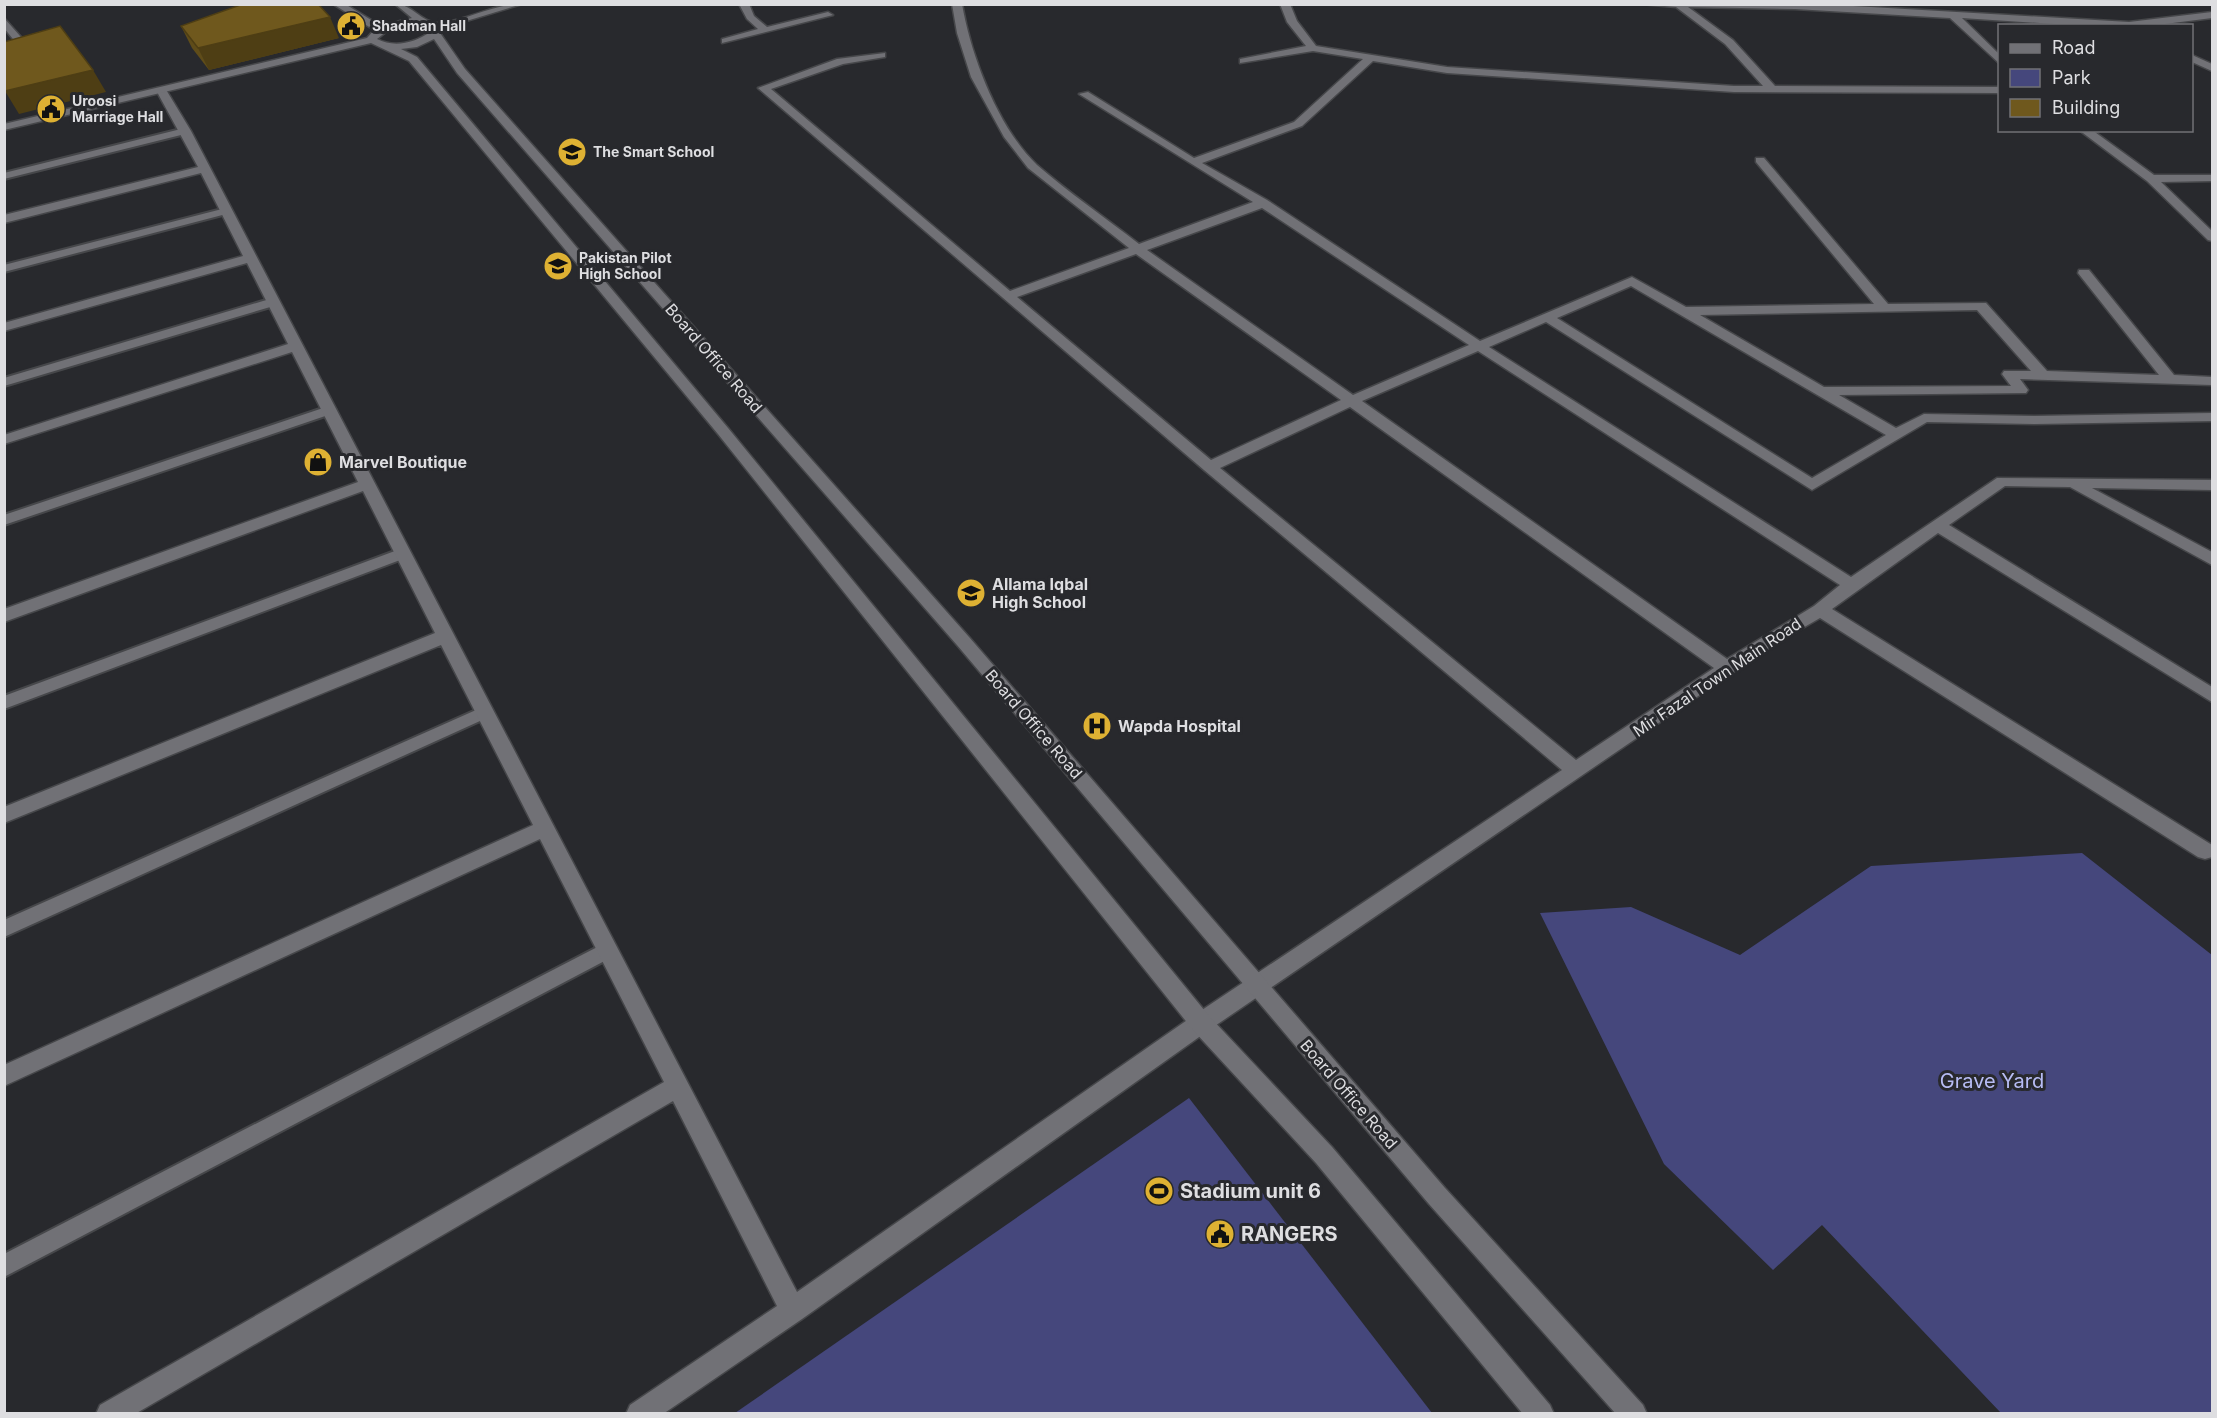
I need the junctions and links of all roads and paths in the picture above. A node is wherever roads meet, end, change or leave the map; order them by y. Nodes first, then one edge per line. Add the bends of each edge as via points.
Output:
1 (338, 4) edge
2 (399, 4) edge
3 (518, 4) edge
4 (744, 4) edge
5 (957, 4) edge
6 (1285, 4) edge
7 (2193, 4) edge
8 (1647, 5) edge
9 (1679, 5) edge
10 (2212, 14) edge
11 (828, 15) dead end
12 (1953, 15) junction
13 (4, 21) edge
14 (2111, 24) edge
15 (2137, 24) edge
16 (431, 27) junction
17 (765, 30) junction
18 (379, 38) junction
19 (726, 41) dead end
20 (1313, 48) junction
21 (4, 54) edge
22 (881, 55) dead end
23 (1371, 57) junction
24 (2193, 58) edge
25 (1998, 59) edge
26 (1244, 61) dead end
27 (2212, 68) edge
28 (1772, 89) junction
29 (160, 90) junction
30 (1998, 90) edge
31 (1084, 94) dead end
32 (4, 127) edge
33 (185, 131) junction
34 (2087, 132) edge
35 (1760, 160) dead end
36 (1193, 162) junction
37 (204, 169) junction
38 (4, 176) edge
39 (2212, 178) edge
40 (2151, 180) junction
41 (1263, 203) junction
42 (226, 210) junction
43 (4, 219) edge
44 (2212, 237) edge
45 (1138, 249) junction
46 (250, 258) junction
47 (4, 270) edge
48 (2084, 273) dead end
49 (1008, 296) junction
50 (273, 302) junction
51 (1884, 308) junction
52 (1682, 311) junction
53 (1547, 318) junction
54 (4, 327) edge
55 (296, 346) junction
56 (1479, 346) junction
57 (2042, 374) junction
58 (2169, 378) junction
59 (2212, 381) edge
60 (4, 382) edge
61 (1821, 391) junction
62 (1350, 401) junction
63 (329, 410) junction
64 (2212, 417) edge
65 (1897, 435) junction
66 (4, 440) edge
67 (1209, 467) junction
68 (367, 484) junction
69 (2073, 484) junction
70 (2212, 485) edge
71 (4, 520) edge
72 (1937, 525) junction
73 (403, 553) junction
74 (2212, 560) edge
75 (1851, 585) junction
76 (1820, 610) junction
77 (4, 616) edge
78 (445, 636) junction
79 (1727, 668) junction
80 (2212, 695) edge
81 (4, 703) edge
82 (485, 712) junction
83 (1576, 771) junction
84 (4, 815) edge
85 (545, 828) junction
86 (2210, 850) edge
87 (4, 929) edge
88 (607, 950) junction
89 (1255, 986) junction
90 (1201, 1023) junction
91 (4, 1076) edge
92 (678, 1086) junction
93 (4, 1266) edge
94 (793, 1310) junction
95 (109, 1413) edge
96 (639, 1413) edge
97 (1541, 1413) edge
98 (1634, 1413) edge

1 - 18 street
2 - 16 street, Board Office Road
3 - 16 street
4 - 17 street via 750,17
5 - 45 street via 976,77 1008,135 1032,166
6 - 20 street via 1292,22
7 - 10 street
8 - 9 street
9 - 12 street via 1795,6
9 - 28 street via 1729,42
10 - 15 street
11 - 17 street
12 - 14 street
12 - 25 street
13 - 21 street via 23,45
16 - 18 street via 399,22
16 - 18 street via 415,44
16 - 89 street, Board Office Road via 461,71 963,640
17 - 19 street
18 - 29 street
18 - 90 street via 413,60 536,205
20 - 23 street
20 - 26 street
22 - 49 street via 841,61 763,88
23 - 28 street via 1447,70
23 - 36 street via 1298,124
24 - 27 street
28 - 30 street
29 - 32 street
29 - 33 street
31 - 36 street
33 - 37 street
33 - 38 lane
34 - 40 street
35 - 51 street
36 - 41 street
37 - 42 street
37 - 43 street
39 - 40 street
40 - 44 street
41 - 45 street
41 - 56 street
42 - 46 street
42 - 47 lane
45 - 49 street
45 - 62 street
46 - 50 street
46 - 54 street
48 - 58 street
49 - 67 street
50 - 55 street
50 - 60 lane
51 - 52 street
51 - 57 street via 1981,306
52 - 53 street via 1632,281
52 - 61 street
53 - 56 street
53 - 65 street via 1812,485
55 - 63 street
55 - 66 street
56 - 62 street
56 - 75 street
57 - 58 street
57 - 61 street via 2009,374 2021,390
58 - 59 street
61 - 65 street
62 - 67 street
62 - 79 street
63 - 68 street
63 - 71 lane
64 - 65 street via 1924,418
67 - 83 street
68 - 73 street
68 - 77 street
69 - 70 street, Mir Fazal Town Main Road
69 - 72 street, Mir Fazal Town Main Road via 2002,481
69 - 74 street
72 - 75 street, Mir Fazal Town Main Road
72 - 80 street
73 - 78 street
73 - 81 lane
75 - 76 street, Mir Fazal Town Main Road
76 - 79 street, Mir Fazal Town Main Road
76 - 86 street
78 - 82 street
78 - 84 street
79 - 83 street, Mir Fazal Town Main Road
82 - 85 street
82 - 87 lane
83 - 89 street, Mir Fazal Town Main Road
85 - 88 street
85 - 91 street
88 - 92 street
88 - 93 lane
89 - 90 street, Mir Fazal Town Main Road
89 - 98 street, Board Office Road via 1437,1196
90 - 94 street, Mir Fazal Town Main Road
90 - 97 street via 1324,1155
92 - 94 street
92 - 95 street
94 - 96 street, Mir Fazal Town Main Road

